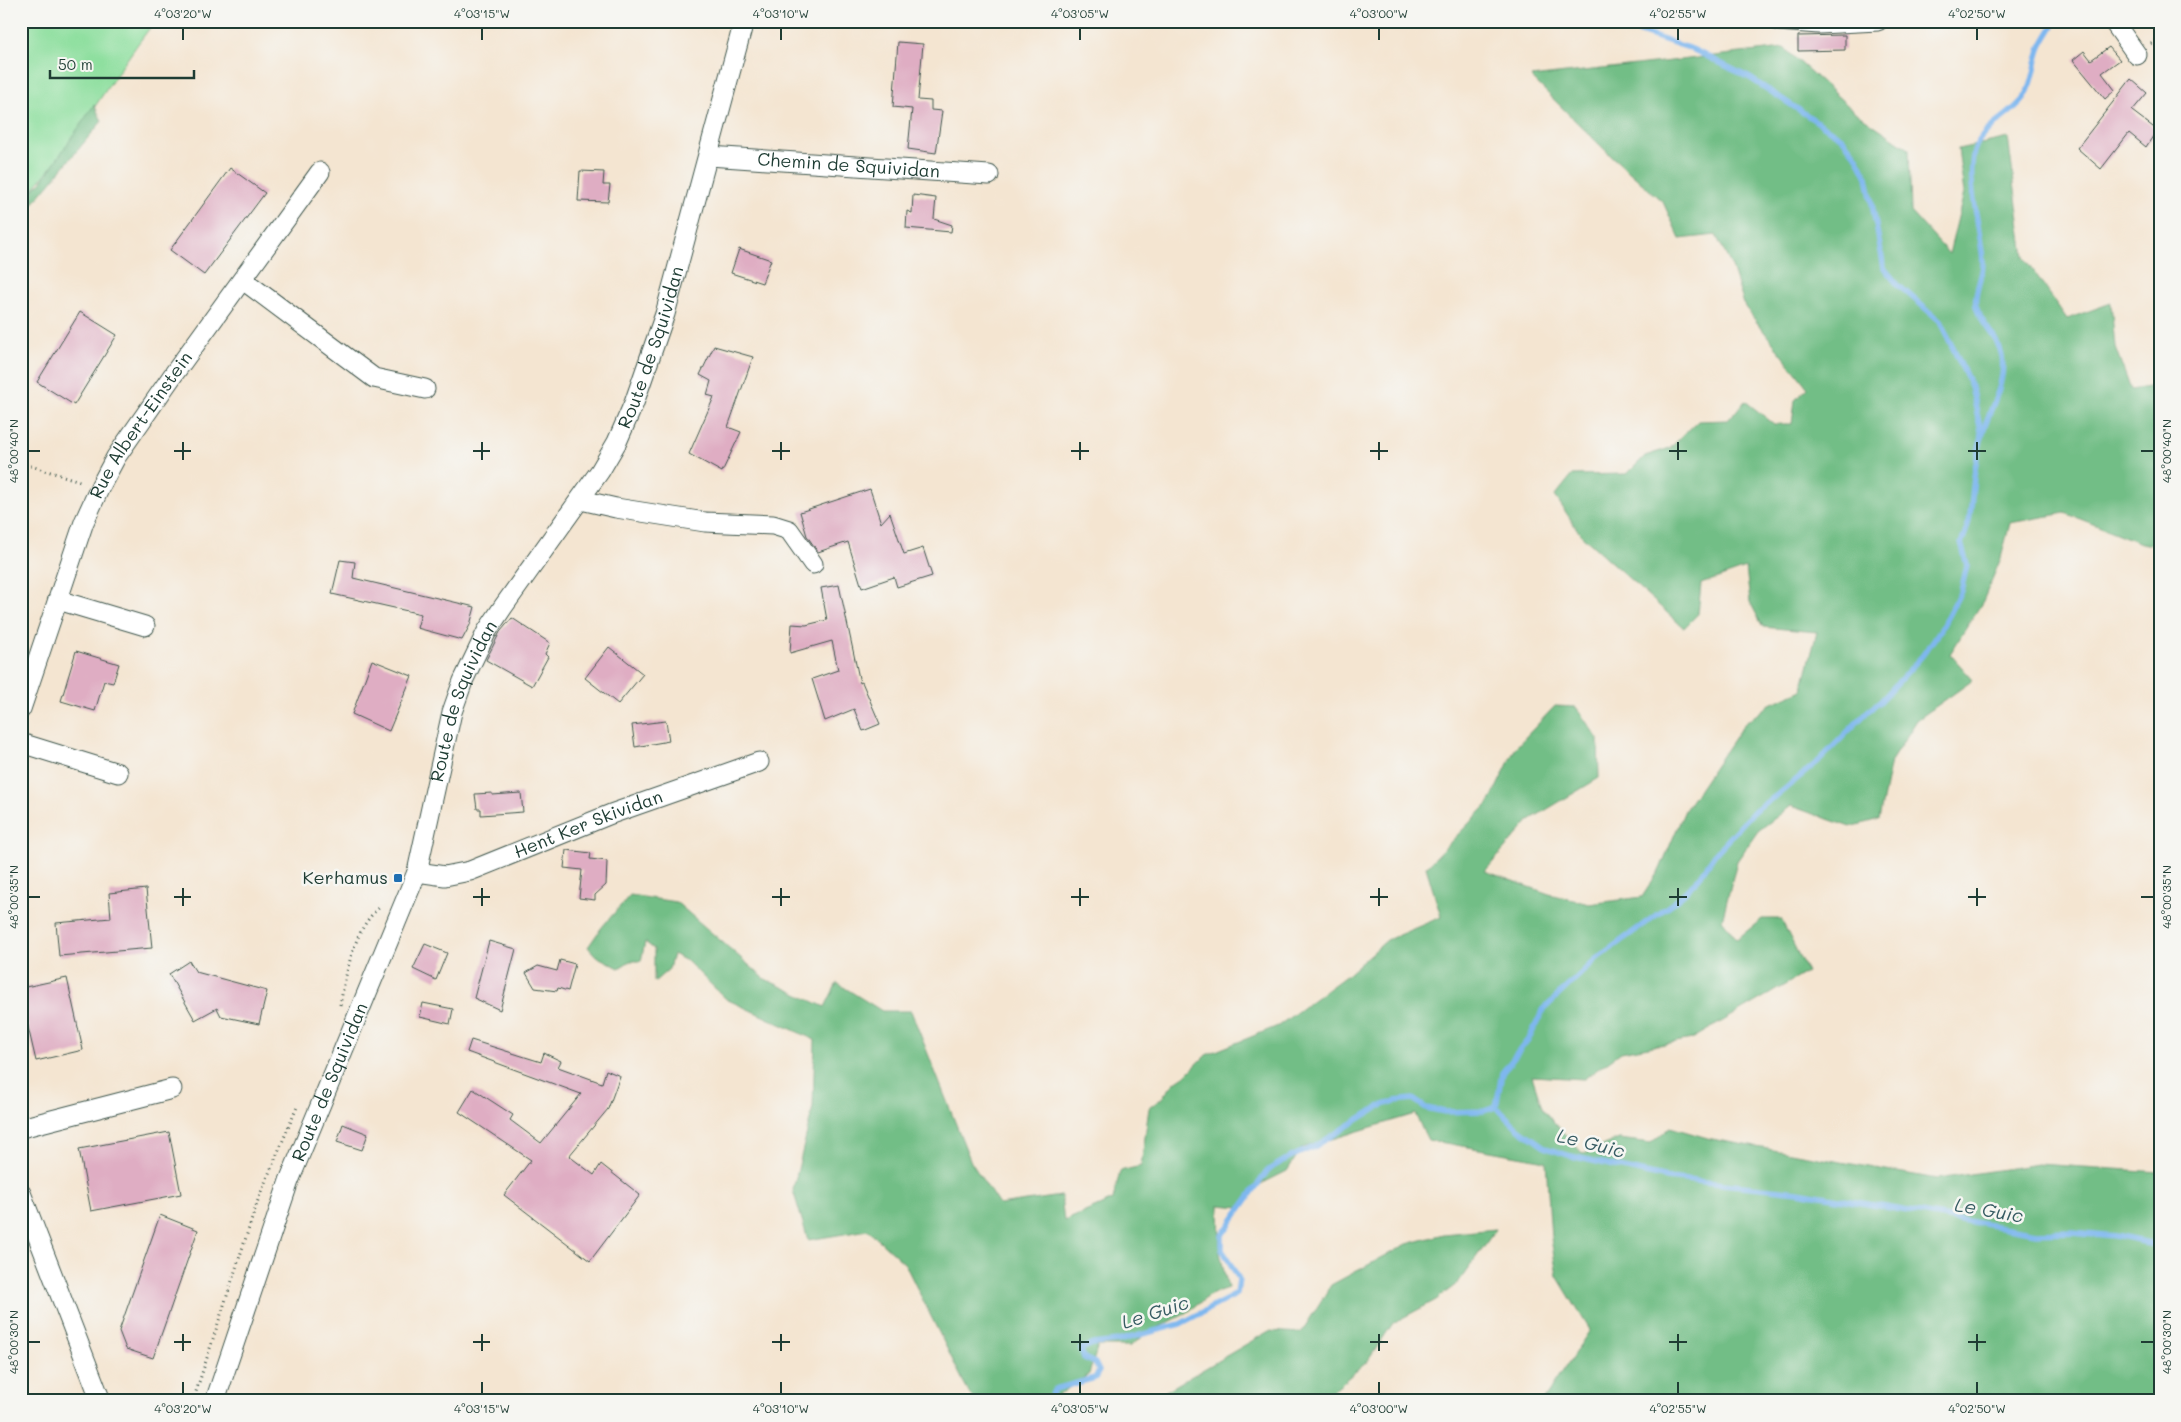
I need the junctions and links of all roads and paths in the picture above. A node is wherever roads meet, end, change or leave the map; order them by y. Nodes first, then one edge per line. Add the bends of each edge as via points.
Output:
1 (744, 21) edge
2 (1778, 21) edge
3 (1878, 21) edge
4 (2113, 21) edge
5 (2137, 55) dead end
6 (709, 156) junction
7 (320, 172) dead end
8 (989, 175) dead end
9 (243, 280) junction
10 (426, 390) dead end
11 (21, 463) edge
12 (100, 487) junction
13 (581, 500) junction
14 (814, 564) dead end
15 (58, 600) junction
16 (145, 626) dead end
17 (21, 709) edge
18 (21, 743) edge
19 (759, 762) dead end
20 (118, 773) dead end
21 (417, 872) junction
22 (172, 1089) dead end
23 (21, 1128) edge
24 (21, 1193) edge
25 (102, 1401) edge
26 (215, 1401) edge

1 - 6 street, Route de Squividan
2 - 3 street via 1819,24
4 - 5 street
6 - 8 street, Chemin de Squividan
6 - 13 street, Route de Squividan via 665,314 643,378 617,442
7 - 9 street, Rue Albert-Einstein
9 - 10 street via 374,378
9 - 12 street, Rue Albert-Einstein via 148,412
11 - 12 path
12 - 15 street, Rue Albert-Einstein via 84,522
13 - 14 street via 705,522 773,525 789,530
13 - 21 street, Route de Squividan via 487,631 463,681 452,712
15 - 16 street
15 - 17 street, Rue Albert-Einstein
18 - 20 street
19 - 21 street, Hent Ker Skividan via 611,814 470,870 445,876
21 - 26 street, Route de Squividan via 285,1190
22 - 23 street
24 - 25 street

